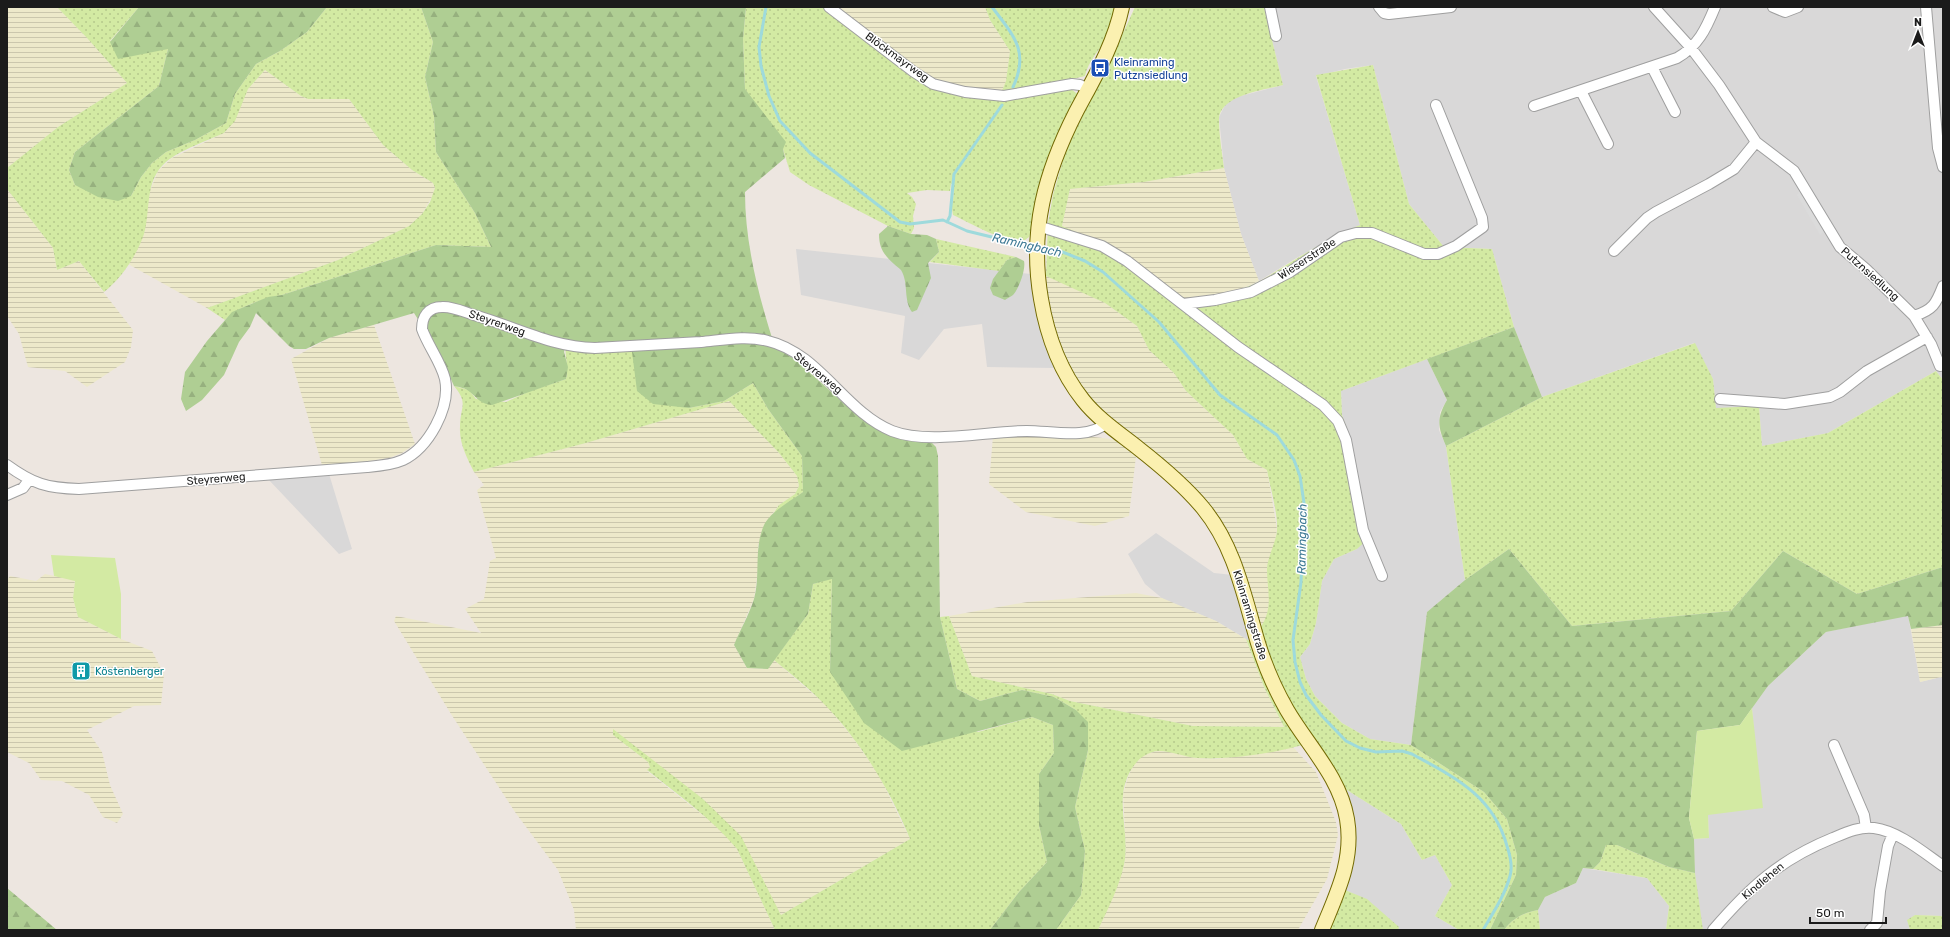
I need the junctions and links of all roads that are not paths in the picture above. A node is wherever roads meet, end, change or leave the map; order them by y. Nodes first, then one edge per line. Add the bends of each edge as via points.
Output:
1 (829, 7) edge
2 (1122, 7) edge
3 (1270, 7) edge
4 (1379, 7) edge
5 (1452, 7) edge
6 (1715, 7) edge
7 (1773, 7) edge
8 (1798, 7) edge
9 (1926, 7) edge
10 (1657, 9) edge
11 (1276, 36) dead end
12 (1691, 48) junction
13 (1652, 67) junction
14 (1089, 89) junction
15 (1581, 91) junction
16 (1436, 105) dead end
17 (1534, 106) dead end
18 (1675, 112) dead end
19 (1756, 142) junction
20 (1608, 144) dead end
21 (1943, 167) edge
22 (1038, 229) junction
23 (1614, 251) dead end
24 (1943, 286) edge
25 (1183, 304) junction
26 (1914, 316) junction
27 (1927, 337) junction
28 (1940, 366) dead end
29 (1720, 399) dead end
30 (1106, 423) junction
31 (7, 465) edge
32 (29, 480) junction
33 (7, 495) edge
34 (1382, 576) dead end
35 (1834, 745) dead end
36 (1866, 828) junction
37 (1893, 834) junction
38 (1943, 866) edge
39 (1322, 930) edge
40 (1713, 930) edge
41 (1870, 930) edge

1 - 14 street, Blöckmayrweg via 933,84 965,92 1004,96 1072,84
2 - 14 main road, Kleinramingstraße via 1110,48
3 - 11 street
4 - 5 street via 1384,13 1389,14
6 - 12 street via 1704,32
7 - 8 street via 1785,12
9 - 21 street via 1938,148
10 - 12 street, Putznsiedlung
12 - 13 street via 1676,58
12 - 19 street, Putznsiedlung
13 - 15 street
13 - 18 street
14 - 22 main road, Kleinramingstraße via 1048,174
15 - 17 street
15 - 20 street
16 - 25 street, Wieserstraße via 1482,218 1483,228 1456,246 1438,254 1424,254 1372,233 1356,233 1341,237 1290,272 1251,292
19 - 23 street via 1734,169 1647,218
19 - 26 street, Putznsiedlung via 1794,171 1840,247
22 - 25 street via 1102,246 1127,261
22 - 30 main road, Kleinramingstraße via 1040,296 1047,330 1072,385
24 - 26 street via 1928,311
25 - 34 street via 1238,347 1323,405 1338,421 1346,440 1363,530
26 - 27 street, Putznsiedlung
27 - 28 street, Putznsiedlung
27 - 29 street via 1867,371 1830,397 1784,404
30 - 32 street, Steyrerweg via 1100,429 1088,433 1028,431 936,437 905,435 880,425 808,362 768,340 736,339 603,348 576,347 555,343 490,320 442,307 433,308 426,313 422,329 445,379 444,401 432,433 424,444 402,461 367,467 107,488 61,488 44,486
30 - 39 main road, Kleinramingstraße via 1176,479 1217,528 1236,567 1258,645 1275,687 1290,715 1339,790 1347,820 1349,854 1340,886
31 - 32 street, Steyrerweg
32 - 33 street via 23,488
35 - 36 street via 1864,815
36 - 37 street, Kindlehen
36 - 40 street, Kindlehen via 1832,838 1783,863 1742,898
37 - 38 street, Kindlehen
37 - 41 street via 1888,846 1877,923

